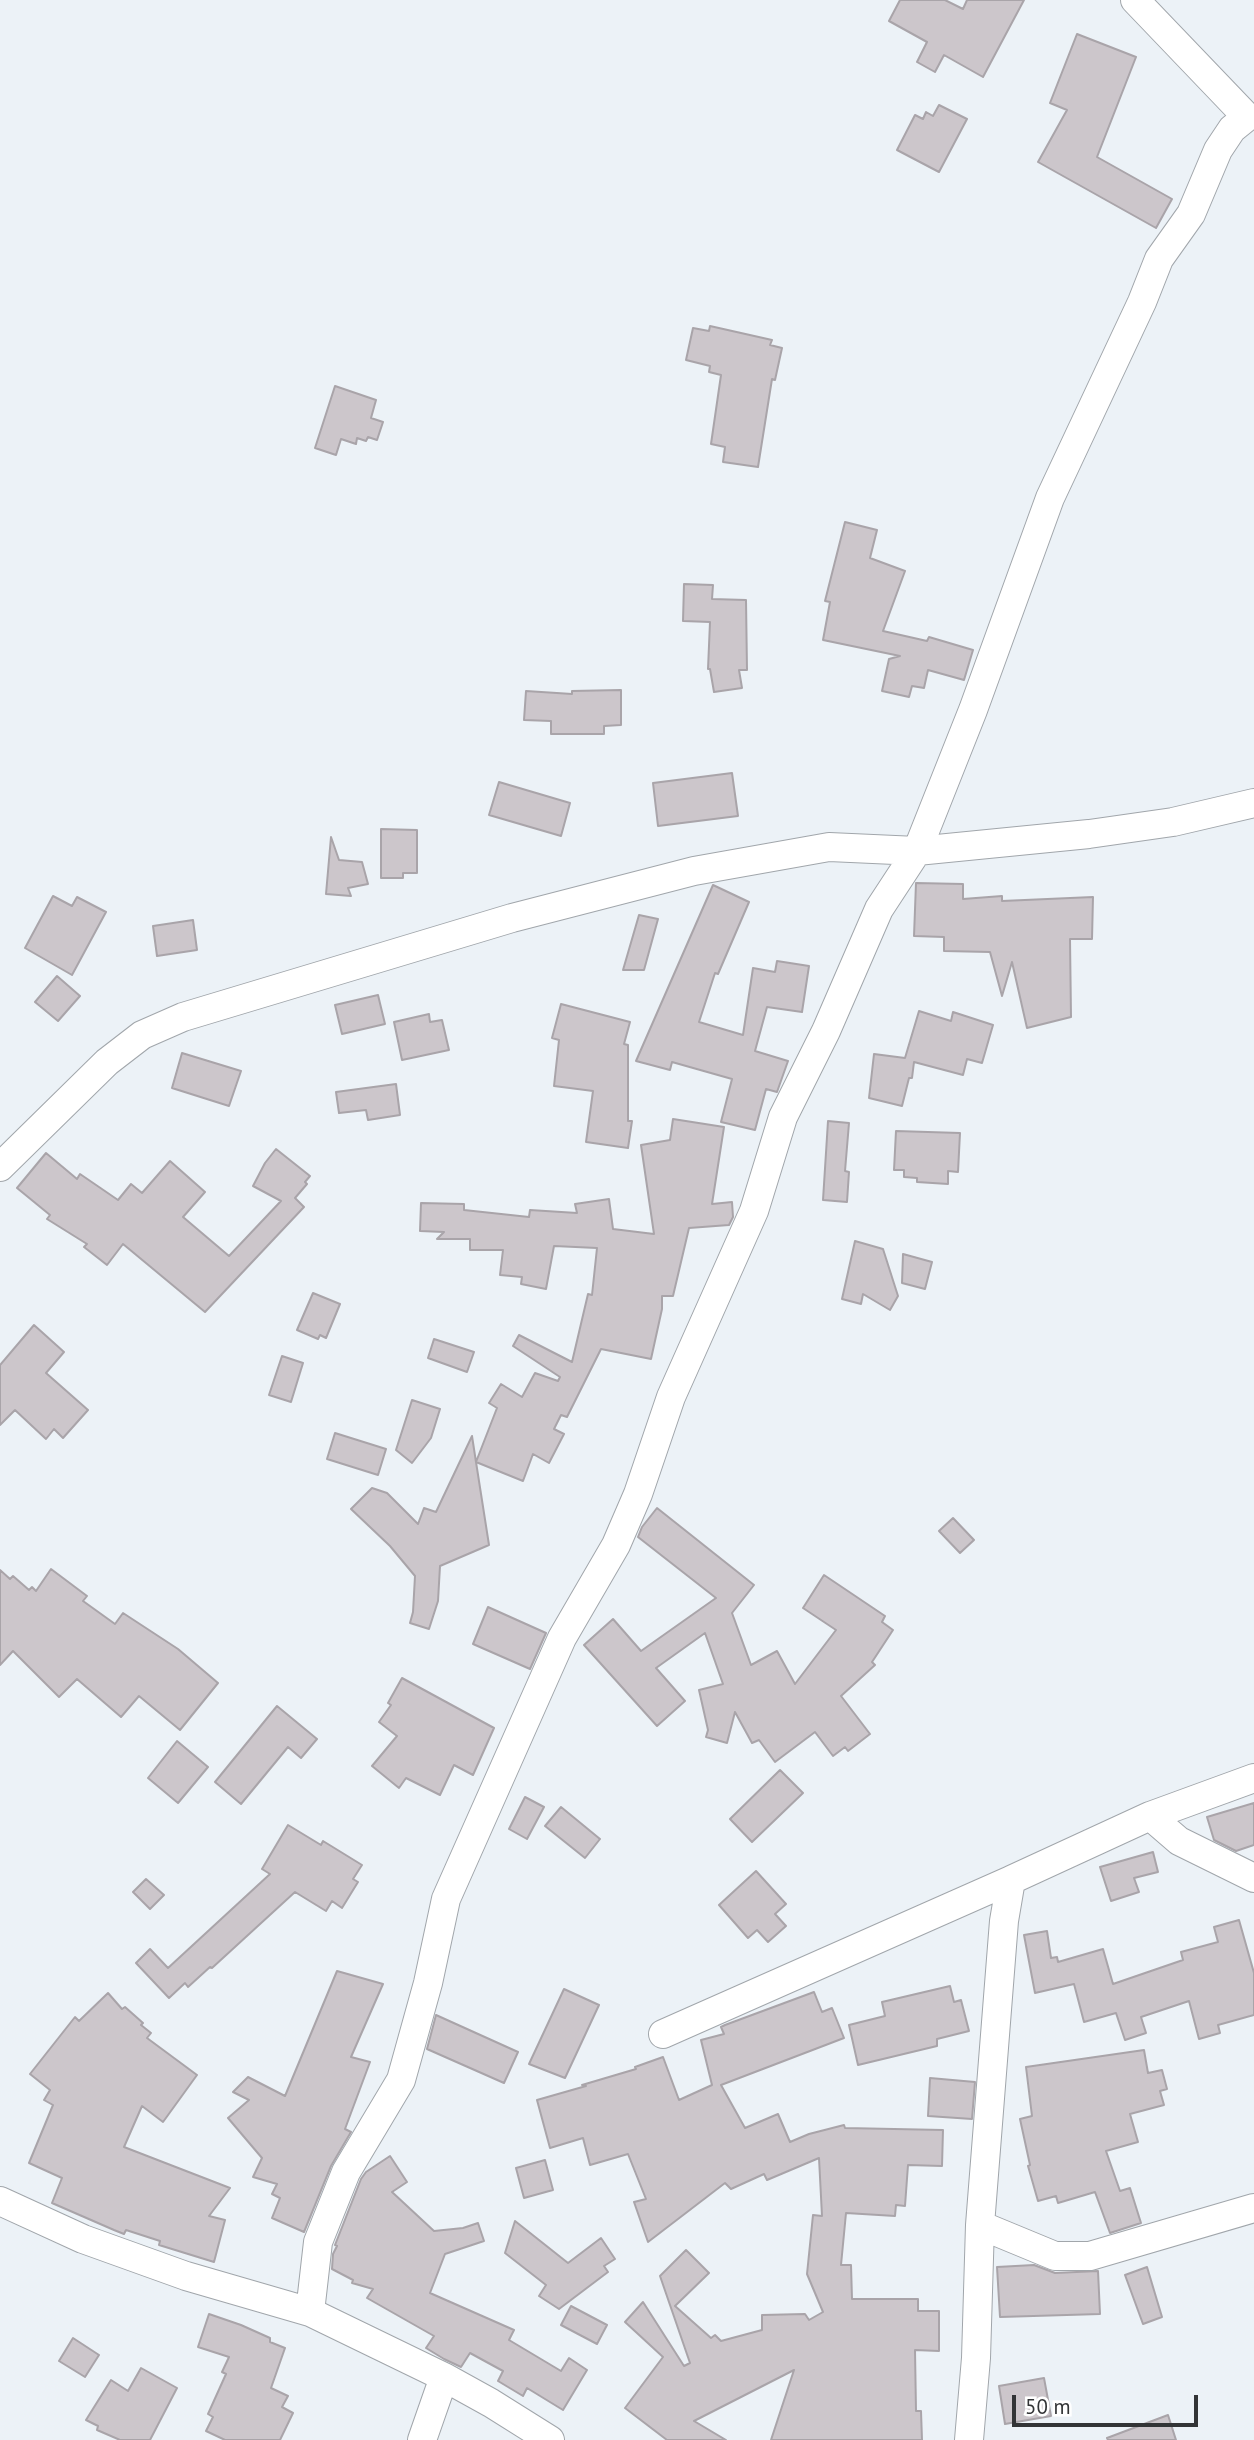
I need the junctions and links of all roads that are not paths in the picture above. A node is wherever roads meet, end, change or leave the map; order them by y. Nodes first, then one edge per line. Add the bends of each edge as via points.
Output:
1 (1135, 0) edge
2 (1251, 114) edge
3 (1254, 803) edge
4 (917, 851) junction
5 (0, 1167) edge
6 (1254, 1778) edge
7 (1150, 1816) junction
8 (1254, 1878) edge
9 (1011, 1880) junction
10 (663, 2034) dead end
11 (0, 2200) edge
12 (1254, 2208) edge
13 (980, 2225) junction
14 (310, 2312) junction
15 (444, 2377) junction
16 (422, 2440) edge
17 (550, 2440) edge
18 (970, 2440) edge

1 - 2 street
2 - 4 street via 1218,150 1191,214 1159,259 1050,498 974,710
3 - 4 street via 1090,834
4 - 5 street via 829,846 694,871 512,918 183,1017 142,1035 107,1062
4 - 14 street via 879,909 783,1117 754,1211 671,1397 638,1494 562,1638 446,1899 401,2080 346,2172 318,2242
6 - 7 street
7 - 8 street via 1179,1841
7 - 9 street
9 - 10 street
9 - 13 street
11 - 14 street via 95,2244
12 - 13 street via 1090,2256 1055,2256
13 - 18 street
14 - 15 street
15 - 16 street
15 - 17 street

